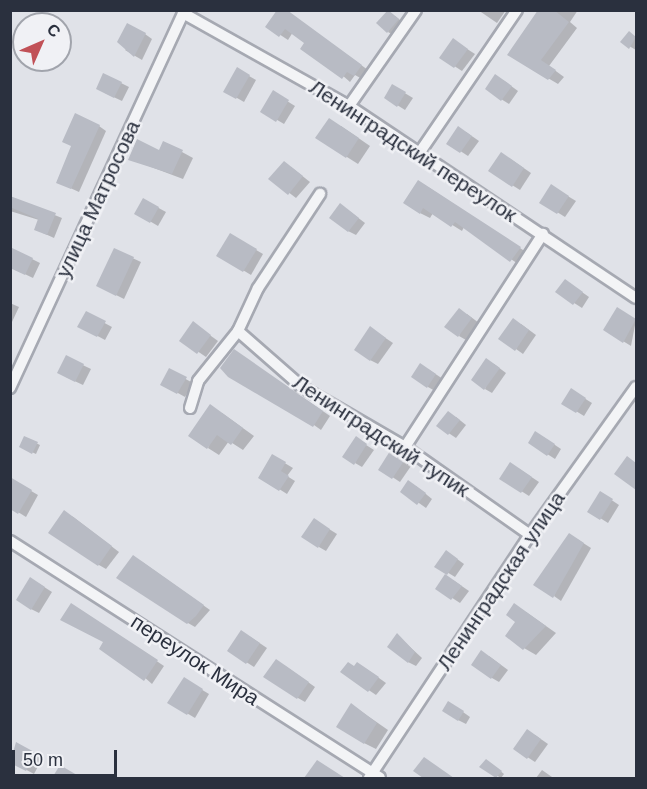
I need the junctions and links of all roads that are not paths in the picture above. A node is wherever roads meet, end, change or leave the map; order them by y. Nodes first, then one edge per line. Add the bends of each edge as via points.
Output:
1 (416, 10) edge
2 (517, 10) edge
3 (184, 12) edge
4 (349, 106) junction
5 (420, 152) junction
6 (320, 194) dead end
7 (543, 234) junction
8 (636, 298) edge
9 (238, 332) junction
10 (636, 387) edge
11 (10, 388) edge
12 (190, 408) dead end
13 (405, 447) junction
14 (530, 535) junction
15 (10, 541) edge
16 (373, 777) edge

1 - 4 street
2 - 5 street
3 - 4 street, Ленинградский переулок
3 - 11 street, улица Матросова
4 - 5 street, Ленинградский переулок
5 - 7 street, Ленинградский переулок
6 - 9 street via 258,288
7 - 8 street, Ленинградский переулок
7 - 13 street
9 - 12 street via 198,381
9 - 13 street, Ленинградский тупик via 302,387
10 - 14 street, Ленинградская улица
13 - 14 street, Ленинградский тупик
14 - 16 street, Ленинградская улица
15 - 16 street, переулок Мира

